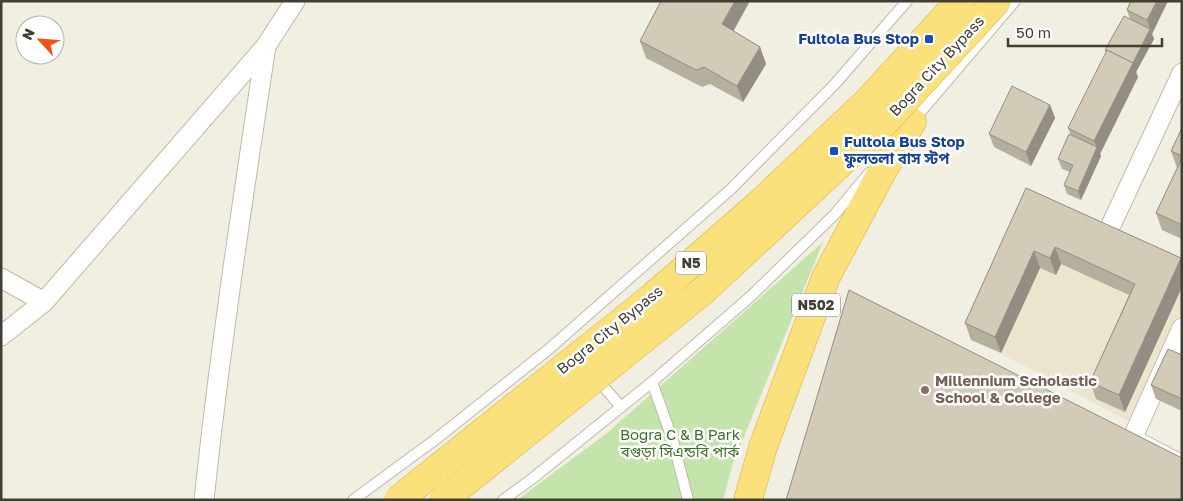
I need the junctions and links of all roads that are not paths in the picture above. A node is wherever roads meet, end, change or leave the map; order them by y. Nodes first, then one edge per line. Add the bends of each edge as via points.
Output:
1 (295, 1) edge
2 (907, 1) edge
3 (960, 1) edge
4 (997, 1) edge
5 (1015, 1) edge
6 (266, 46) junction
7 (1182, 73) edge
8 (912, 122) junction
9 (1112, 222) dead end
10 (1, 278) edge
11 (44, 302) junction
12 (1182, 328) edge
13 (1, 336) edge
14 (568, 345) junction
15 (652, 382) junction
16 (621, 407) junction
17 (1182, 465) edge
18 (204, 500) edge
19 (353, 500) edge
20 (398, 500) edge
21 (443, 500) edge
22 (503, 500) edge
23 (688, 500) edge
24 (748, 500) edge

1 - 6 street
2 - 14 lane via 835,84
3 - 20 highway, Bogra City Bypass / N5, bridge via 867,102 757,206 650,299
4 - 21 highway, Bogra City Bypass / N5, bridge via 886,122 704,291
5 - 8 lane
6 - 11 street
6 - 18 street
7 - 9 street
8 - 15 lane via 835,214 751,296
8 - 24 highway, N502 via 826,277
10 - 11 street
11 - 13 street
12 - 17 street via 1132,440
14 - 16 lane
14 - 19 lane
15 - 16 lane
15 - 23 lane via 673,441
16 - 22 lane

